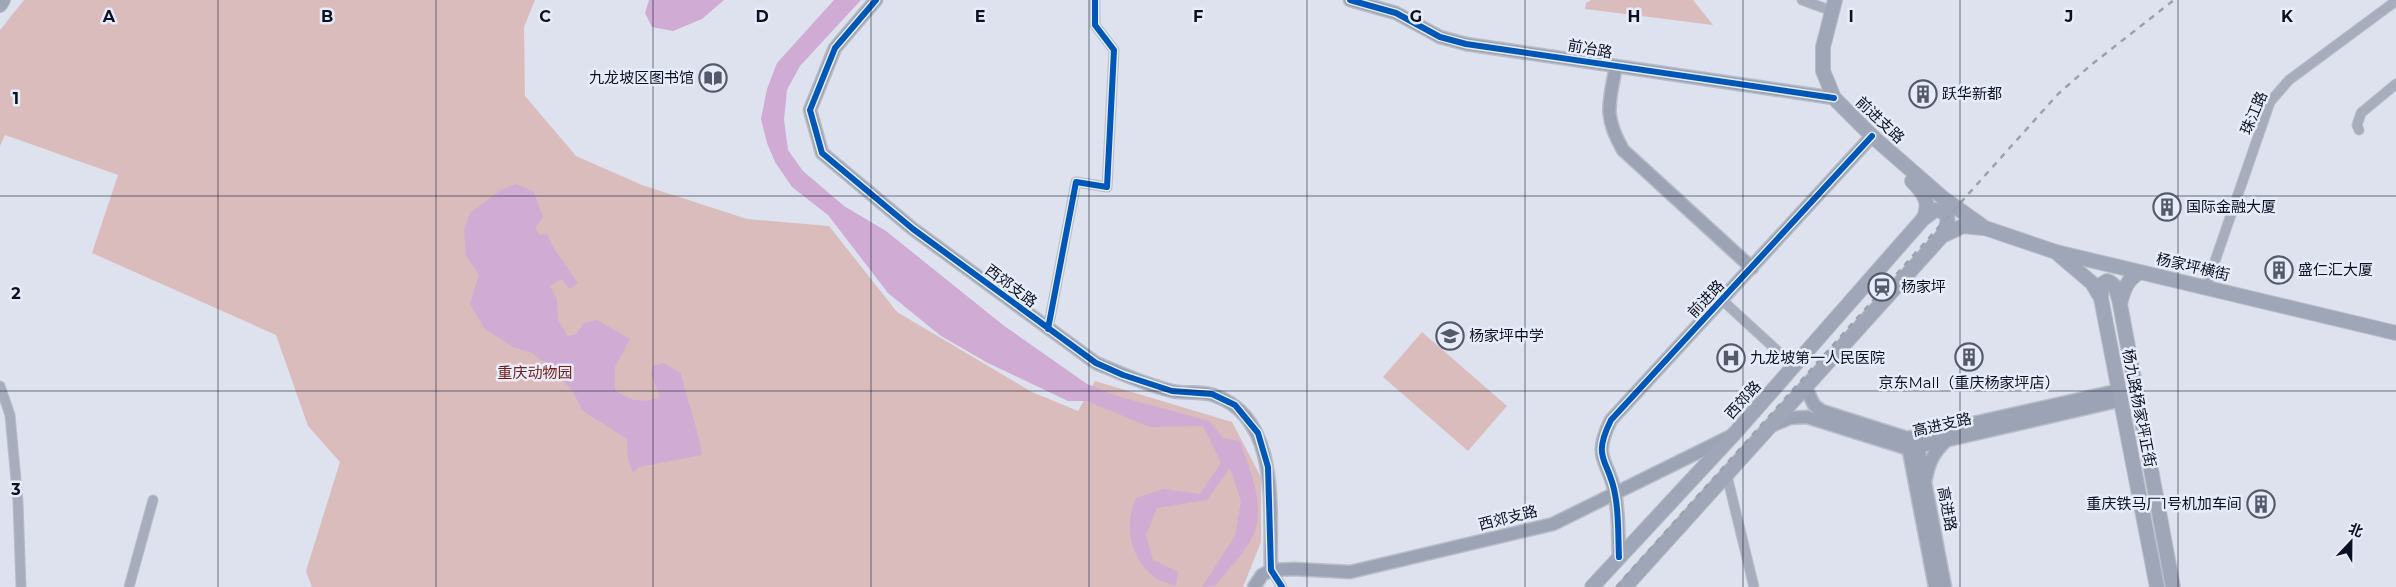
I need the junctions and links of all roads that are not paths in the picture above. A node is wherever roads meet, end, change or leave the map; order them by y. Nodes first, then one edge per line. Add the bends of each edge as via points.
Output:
1 (3, 0) edge
2 (876, 0) edge
3 (1095, 0) edge
4 (1350, 0) edge
5 (1802, 0) edge
6 (2396, 1) edge
7 (0, 4) edge
8 (1833, 6) edge
9 (1616, 66) junction
10 (2396, 84) edge
11 (1834, 98) junction
12 (2359, 130) dead end
13 (1872, 136) junction
14 (1924, 218) junction
15 (1985, 228) junction
16 (1942, 236) junction
17 (2056, 252) junction
18 (1752, 268) junction
19 (2140, 272) junction
20 (2206, 287) junction
21 (2101, 298) junction
22 (1722, 300) junction
23 (2120, 304) junction
24 (1048, 329) junction
25 (2396, 333) edge
26 (1795, 367) junction
27 (0, 386) edge
28 (1806, 388) junction
29 (2121, 395) junction
30 (1773, 425) junction
31 (1735, 434) junction
32 (1946, 441) junction
33 (1913, 443) junction
34 (1727, 476) junction
35 (1925, 483) junction
36 (1615, 494) junction
37 (153, 500) dead end
38 (1619, 557) junction
39 (1271, 570) junction
40 (21, 587) edge
41 (130, 587) edge
42 (1254, 587) edge
43 (1282, 587) edge
44 (1592, 587) edge
45 (1625, 587) edge
46 (1754, 587) edge
47 (1934, 587) edge
48 (1945, 587) edge
49 (2157, 587) edge
50 (2173, 587) edge

1 - 7 main road
2 - 24 street, 西郊支路 via 835,48 810,110 822,153 913,228
3 - 24 street via 1095,26 1114,50 1107,187 1076,182
4 - 9 street, 前冶路 via 1396,12 1440,38
5 - 8 street
6 - 20 street, 珠江路 via 2289,80 2270,102
8 - 11 main road, 前进支路 via 1823,71
9 - 11 street, 前冶路
9 - 18 street via 1608,105 1611,128 1623,150
10 - 12 street via 2361,114 2356,125
11 - 13 main road, 前进支路
13 - 14 main road via 1881,153 1922,191 1927,206
13 - 15 main road, 前进支路 via 1943,198
13 - 18 street, 前进路
14 - 16 main road via 1935,210 1947,216
14 - 26 main road, 西郊路
15 - 16 main road via 1963,226
15 - 17 main road, 杨家坪横街
16 - 28 main road
17 - 19 main road, 杨家坪横街
17 - 21 main road, 杨九路杨家坪正街 via 2092,283
18 - 22 street, 前进路
19 - 20 main road, 杨家坪横街
19 - 23 main road via 2125,284
20 - 25 main road, 杨家坪横街
21 - 23 main road, 杨九路杨家坪正街 via 2102,284 2107,281 2116,288
21 - 29 main road, 杨九路杨家坪正街
22 - 26 street
22 - 36 street, 前进路 via 1611,420 1602,438 1602,456
23 - 50 main road, 杨九路杨家坪正街
24 - 39 street, 西郊支路 via 1096,363 1123,375 1172,391 1212,394 1236,405 1258,434 1268,467
26 - 31 main road, 西郊路
27 - 40 street via 10,415
28 - 30 main road
28 - 33 street, 高进支路 via 1814,405 1822,411
29 - 32 street, 高进支路
29 - 33 street, 高进支路
29 - 49 main road, 杨九路杨家坪正街
30 - 33 street, 高进支路 via 1790,418 1807,417
30 - 34 main road
31 - 36 street, 西郊支路
31 - 38 main road, 西郊路
32 - 33 street, 高进支路
32 - 35 street via 1928,466
33 - 35 street, 高进路
33 - 47 street, 高进路
34 - 45 main road
34 - 46 street
35 - 48 street, 高进路
36 - 38 street, 前进路
36 - 39 street, 西郊支路 via 1553,524 1366,570
37 - 41 street
38 - 44 main road, 西郊路
39 - 42 street via 1262,575
39 - 43 street

